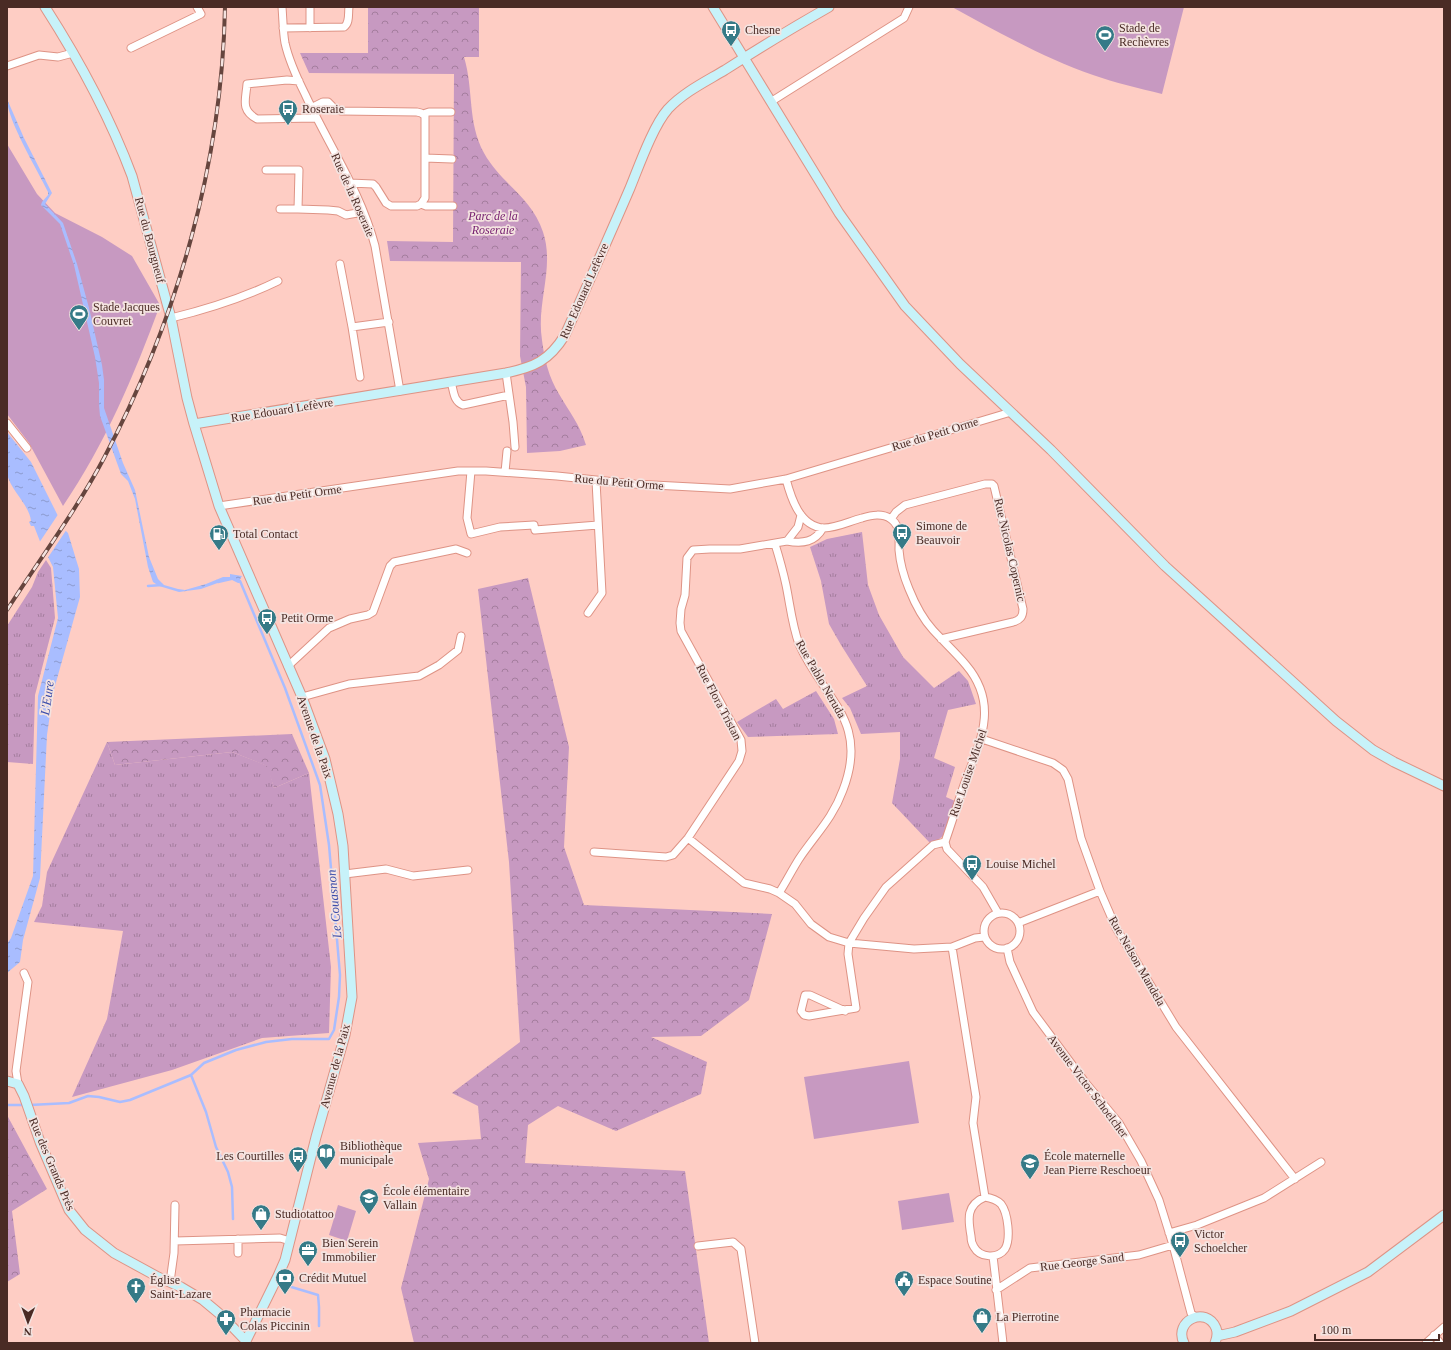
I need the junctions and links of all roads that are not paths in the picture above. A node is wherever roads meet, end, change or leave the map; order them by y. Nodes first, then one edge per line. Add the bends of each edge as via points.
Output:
1 (45, 7) edge
2 (197, 7) edge
3 (282, 7) edge
4 (310, 7) edge
5 (348, 7) edge
6 (713, 7) edge
7 (829, 7) edge
8 (909, 7) edge
9 (283, 28) junction
10 (310, 28) junction
11 (131, 48) dead end
12 (73, 53) junction
13 (744, 56) junction
14 (7, 66) edge
15 (299, 80) junction
16 (772, 101) junction
17 (311, 108) junction
18 (451, 112) dead end
19 (423, 114) junction
20 (316, 118) junction
21 (425, 158) junction
22 (452, 158) dead end
23 (266, 170) dead end
24 (350, 183) junction
25 (421, 204) junction
26 (452, 206) dead end
27 (280, 209) dead end
28 (298, 209) junction
29 (363, 212) junction
30 (340, 264) dead end
31 (278, 281) dead end
32 (171, 318) junction
33 (389, 322) junction
34 (352, 327) junction
35 (506, 373) junction
36 (360, 377) dead end
37 (451, 382) junction
38 (400, 391) junction
39 (508, 395) junction
40 (1012, 412) junction
41 (7, 423) edge
42 (194, 424) junction
43 (515, 447) dead end
44 (27, 448) dead end
45 (507, 451) dead end
46 (471, 471) junction
47 (505, 472) junction
48 (786, 479) junction
49 (596, 480) junction
50 (219, 506) junction
51 (801, 515) junction
52 (890, 519) junction
53 (598, 525) junction
54 (823, 528) junction
55 (787, 541) junction
56 (775, 544) junction
57 (467, 553) dead end
58 (250, 578) joint
59 (588, 613) dead end
60 (461, 636) dead end
61 (941, 639) junction
62 (288, 666) junction
63 (302, 697) junction
64 (982, 739) junction
65 (1444, 786) edge
66 (688, 838) junction
67 (945, 842) junction
68 (594, 852) dead end
69 (468, 870) dead end
70 (345, 874) junction
71 (1100, 891) junction
72 (779, 893) junction
73 (998, 913) junction
74 (1018, 923) junction
75 (984, 937) junction
76 (849, 943) junction
77 (952, 947) junction
78 (1007, 948) junction
79 (24, 973) dead end
80 (845, 1011) junction
81 (7, 1081) edge
82 (18, 1084) junction
83 (1321, 1162) dead end
84 (1295, 1179) junction
85 (985, 1198) junction
86 (175, 1204) dead end
87 (1444, 1215) edge
88 (1169, 1233) junction
89 (238, 1239) junction
90 (175, 1241) junction
91 (290, 1241) junction
92 (1173, 1245) junction
93 (698, 1246) dead end
94 (238, 1253) dead end
95 (992, 1256) junction
96 (170, 1282) junction
97 (996, 1290) junction
98 (1195, 1317) junction
99 (1444, 1327) edge
100 (1434, 1335) junction
101 (1216, 1340) edge
102 (246, 1342) edge
103 (755, 1343) edge
104 (1003, 1343) edge
105 (1184, 1343) edge
106 (1426, 1343) edge
107 (1440, 1343) edge

1 - 12 street, Rue du Bourgneuf
2 - 11 street via 201,14
3 - 9 street, Rue de la Roseraie
4 - 10 street
5 - 10 street via 346,26
6 - 13 street
7 - 13 street, Rue Edouard Lefèvre
8 - 16 street via 904,18
9 - 10 street
9 - 15 street, Rue de la Roseraie via 289,57
12 - 14 street via 58,57 39,55
12 - 32 street, Rue du Bourgneuf via 106,115 127,162
13 - 16 street
13 - 35 street, Rue Edouard Lefèvre via 684,94 667,110 655,130 561,342 543,360 525,369
15 - 17 street, Rue de la Roseraie
15 - 20 street via 247,84 247,111 250,116 257,119
16 - 40 street via 839,212 905,306 960,364
17 - 19 street via 328,102 341,111
17 - 20 street, Rue de la Roseraie
18 - 19 street
19 - 21 street
20 - 24 street, Rue de la Roseraie
21 - 22 street
21 - 25 street via 425,198
23 - 28 street via 299,170
24 - 25 street via 373,184 391,206
24 - 29 street, Rue de la Roseraie
25 - 26 street
27 - 28 street
28 - 29 street via 338,211 346,215
29 - 33 street, Rue de la Roseraie via 375,246
30 - 34 street
31 - 32 street via 206,309
32 - 42 street, Rue du Bourgneuf
33 - 34 street
33 - 38 street, Rue de la Roseraie
34 - 36 street
35 - 37 street, Rue Edouard Lefèvre
35 - 39 street
37 - 38 street, Rue Edouard Lefèvre
37 - 39 street via 455,399 463,405
38 - 42 street, Rue Edouard Lefèvre
39 - 43 street
40 - 48 street, Rue du Petit Orme
40 - 65 street via 1165,566 1336,720 1373,750
41 - 44 street
42 - 50 street, Rue du Bourgneuf
45 - 47 street
46 - 47 street, Rue du Petit Orme
46 - 50 street, Rue du Petit Orme
46 - 53 street via 467,518 471,534 500,527 534,525 535,530
47 - 49 street, Rue du Petit Orme
48 - 49 street, Rue du Petit Orme via 730,489
48 - 51 street via 791,497
49 - 53 street
50 - 58 street, Rue du Bourgneuf
51 - 54 street via 811,524
51 - 55 street via 798,527
52 - 54 street via 873,514
52 - 61 street, Rue Louise Michel via 897,526 901,560 909,589 922,616
52 - 61 street, Rue Nicolas Copernic via 905,505 985,484 994,486 1023,615 1013,622
53 - 59 street via 602,593
54 - 55 street, Rue Flora Tristan via 808,542
55 - 56 street, Rue Flora Tristan
56 - 66 street, Rue Flora Tristan via 740,549 693,550 687,558 681,631 735,728 741,740 742,751 739,760
56 - 72 street, Rue Pablo Neruda via 799,643 844,717 849,730 851,759 844,789 837,805
57 - 62 street via 456,549 394,562 390,566 373,612 328,628
58 - 62 street, Avenue de la Paix
60 - 63 street via 458,650 419,676 349,684
61 - 64 street, Rue Louise Michel via 966,665 980,685 985,708
62 - 63 street, Avenue de la Paix
63 - 70 street, Avenue de la Paix via 326,766 338,814
64 - 67 street, Rue Louise Michel
64 - 71 street, Rue Nelson Mandela via 1053,763 1063,770 1068,779 1080,838
66 - 68 street, Rue Flora Tristan via 673,855 666,857
66 - 72 street via 744,883
67 - 73 street via 947,849 983,887
67 - 76 street via 933,845 886,886
69 - 70 street via 413,876 386,869
70 - 91 street, Avenue de la Paix via 352,997 345,1035
71 - 74 street
71 - 84 street, Rue Nelson Mandela via 1116,928 1176,1027
72 - 76 street via 795,904 811,924 829,937
73 - 74 street via 1010,914
73 - 75 street via 992,915 984,924
74 - 78 street via 1020,935 1013,946
75 - 77 street
75 - 78 street via 996,948
76 - 77 street via 914,949
76 - 80 street via 848,954 856,1008
77 - 85 street via 976,1097 973,1123
78 - 88 street, Avenue Victor Schoelcher via 1010,962 1033,1012 1119,1123 1141,1161 1159,1200
79 - 82 street, Rue des Grands Près via 28,982 16,1071
80 - 80 street via 809,1016 801,1011 806,995
81 - 82 street
82 - 96 street, Rue des Grands Près via 69,1210 84,1230 114,1254
83 - 84 street
84 - 88 street via 1264,1198
85 - 95 street via 1000,1203 1005,1212 1008,1235 1004,1250
85 - 95 street via 978,1200 971,1209 969,1224 974,1248 983,1255
86 - 90 street
87 - 101 street via 1368,1272 1291,1311
88 - 92 street, Avenue Victor Schoelcher
89 - 90 street
89 - 91 street via 280,1238
89 - 94 street
90 - 96 street
91 - 102 street, Avenue de la Paix via 278,1276
92 - 97 street, Rue George Sand via 1139,1255 1030,1268
92 - 98 street, Avenue Victor Schoelcher via 1191,1313
93 - 103 street via 733,1242 741,1249
95 - 97 street
96 - 102 street, Rue des Grands Près via 204,1300
97 - 104 street
98 - 101 street via 1206,1318 1215,1325
98 - 105 street via 1182,1328
99 - 100 street
100 - 106 street
100 - 107 street

